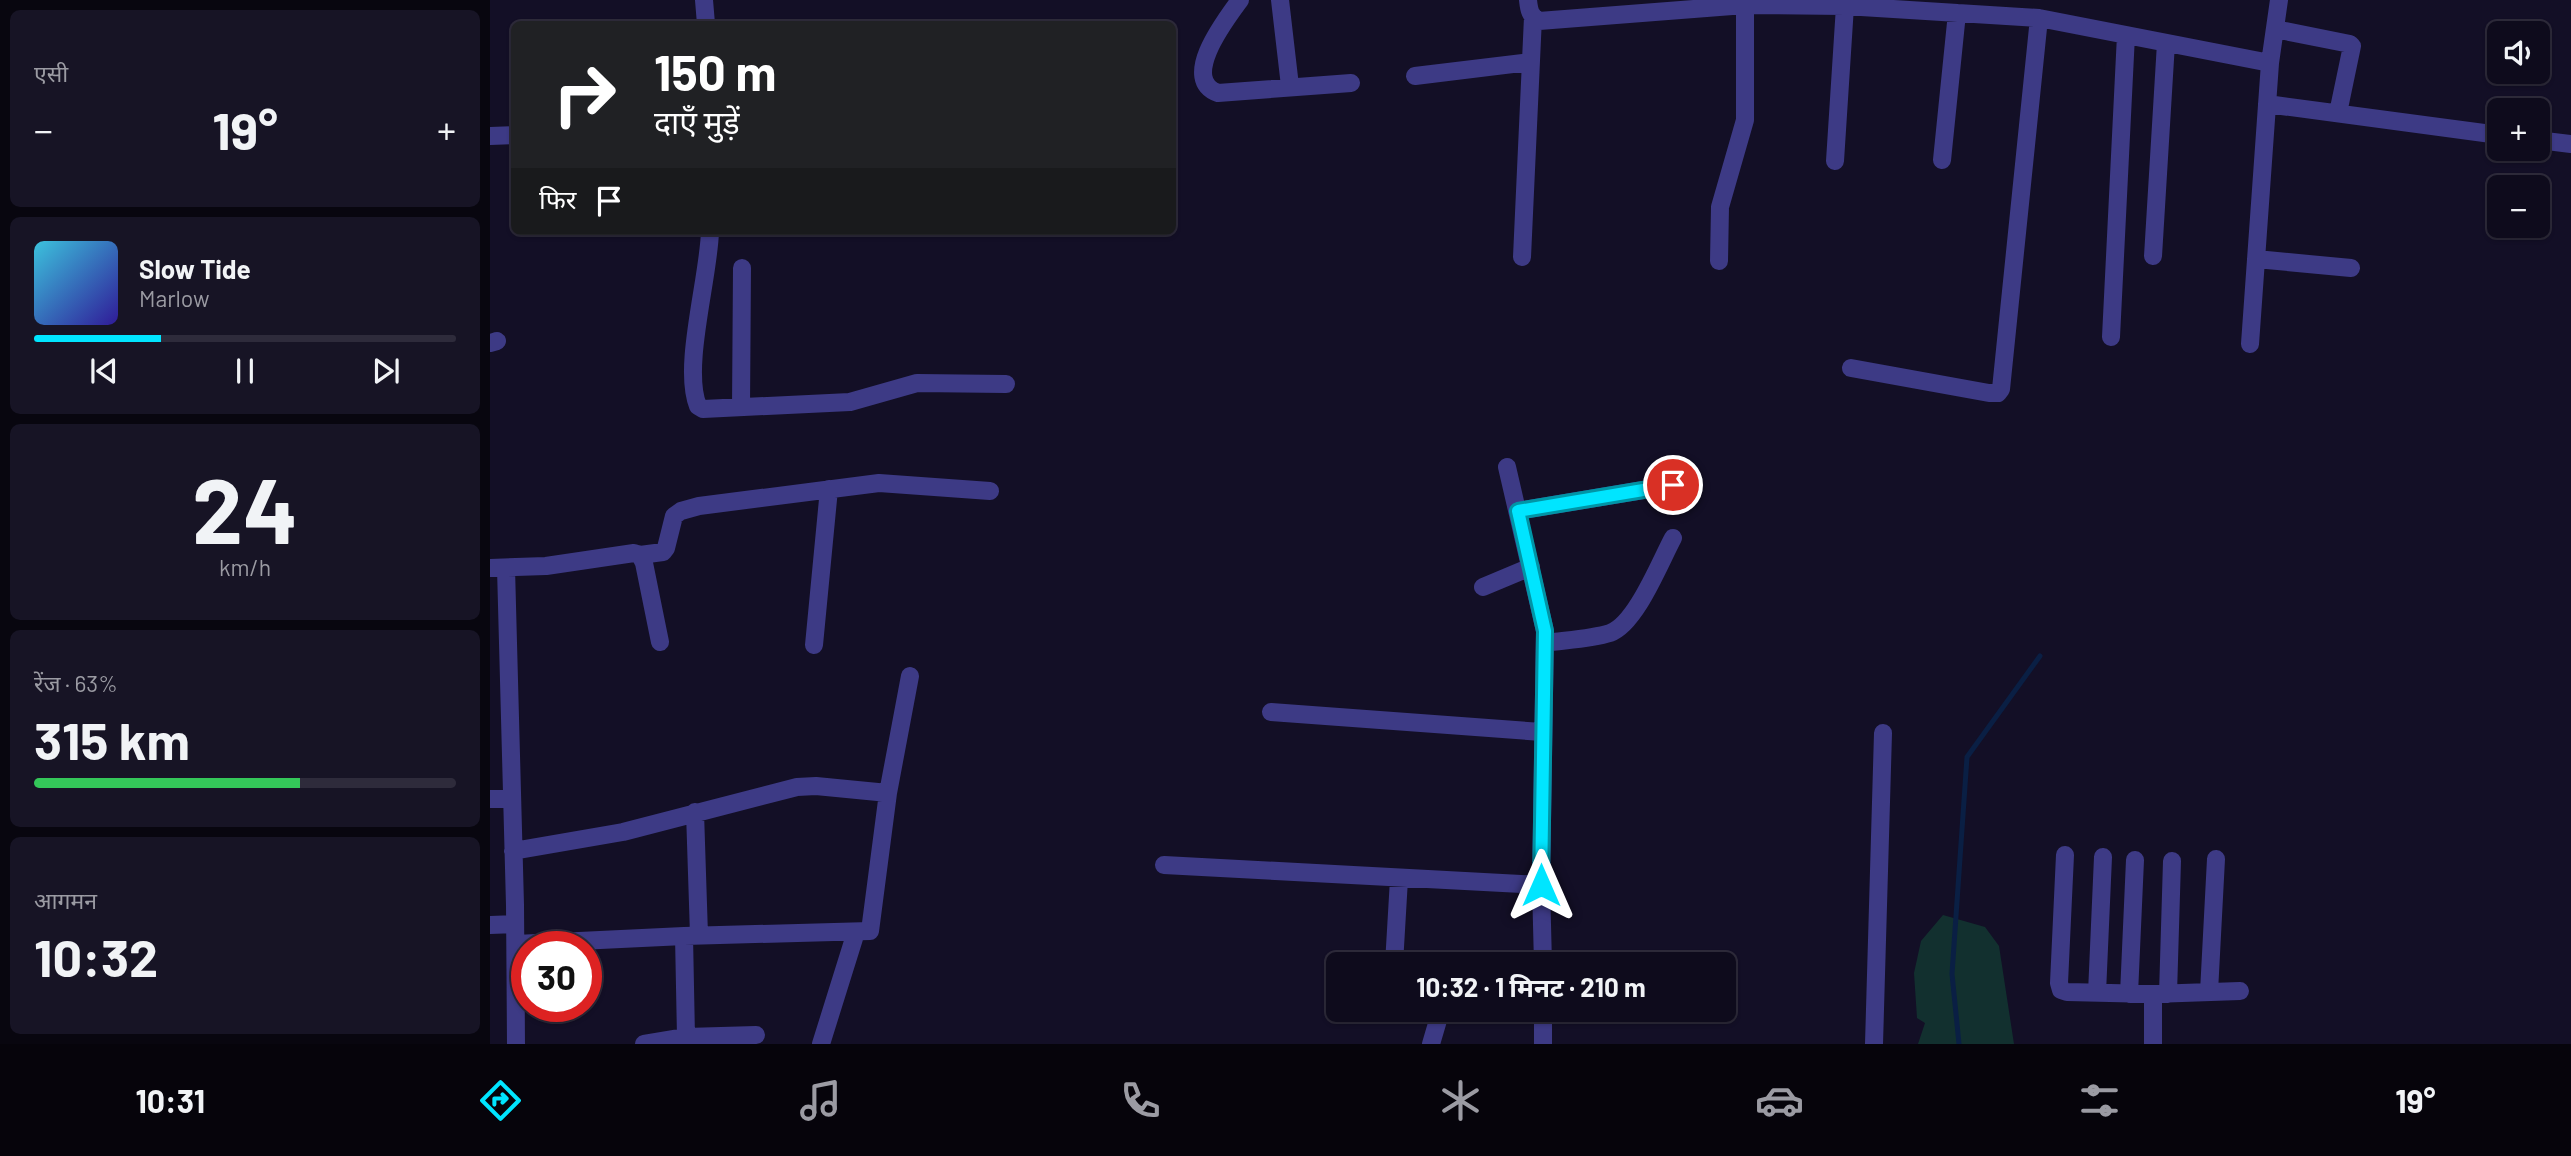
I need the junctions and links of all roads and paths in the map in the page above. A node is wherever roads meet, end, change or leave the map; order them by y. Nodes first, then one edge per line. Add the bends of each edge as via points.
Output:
1 (704, 0) edge
2 (1240, 0) edge
3 (1280, 0) edge
4 (2279, 0) edge
5 (1745, 3) edge
6 (1846, 6) junction
7 (1530, 9) edge
8 (1957, 13) junction
9 (2039, 18) junction
10 (706, 21) edge
11 (2274, 30) junction
12 (2126, 35) junction
13 (2166, 43) junction
14 (1530, 62) junction
15 (2270, 63) junction
16 (1415, 76) dead end
17 (1351, 83) dead end
18 (1290, 86) junction
19 (2267, 104) junction
20 (2339, 113) junction
21 (2487, 133) edge
22 (511, 135) edge
23 (490, 136) edge
24 (2550, 141) edge
25 (2571, 144) edge
26 (1942, 160) dead end
27 (1835, 161) dead end
28 (709, 235) edge
29 (2153, 256) dead end
30 (1522, 257) dead end
31 (2256, 259) junction
32 (1719, 261) dead end
33 (742, 268) dead end
34 (2351, 268) dead end
35 (2110, 337) dead end
36 (2249, 344) dead end
37 (1851, 368) dead end
38 (1006, 383) dead end
39 (741, 407) junction
40 (1507, 467) dead end
41 (1673, 485) dead end
42 (829, 489) junction
43 (990, 491) dead end
44 (1518, 511) junction
45 (1673, 538) dead end
46 (640, 555) junction
47 (1531, 567) junction
48 (498, 568) edge
49 (1483, 587) dead end
50 (660, 642) dead end
51 (1545, 643) junction
52 (814, 645) dead end
53 (910, 676) dead end
54 (1271, 712) dead end
55 (1542, 732) junction
56 (1883, 733) dead end
57 (888, 793) junction
58 (490, 799) edge
59 (511, 799) junction
60 (695, 812) junction
61 (513, 851) junction
62 (2065, 855) dead end
63 (2103, 857) dead end
64 (2216, 859) dead end
65 (2135, 860) dead end
66 (2172, 861) dead end
67 (1164, 865) dead end
68 (1399, 879) junction
69 (1541, 885) junction
70 (490, 925) edge
71 (515, 925) junction
72 (515, 931) edge
73 (856, 932) junction
74 (691, 935) junction
75 (602, 940) edge
76 (1395, 952) edge
77 (1543, 952) edge
78 (2240, 991) dead end
79 (2209, 992) junction
80 (2097, 993) junction
81 (2129, 994) junction
82 (2160, 994) junction
83 (516, 1022) edge
84 (1437, 1022) edge
85 (1543, 1022) edge
86 (756, 1035) dead end
87 (686, 1037) junction
88 (516, 1044) edge
89 (644, 1044) edge
90 (821, 1044) edge
91 (1431, 1044) edge
92 (1543, 1044) edge
93 (1874, 1044) edge
94 (2153, 1044) edge

1 - 10 street
2 - 18 street via 1208,48 1206,84 1218,93
3 - 18 street
4 - 11 street
5 - 6 street
5 - 7 street via 1539,21
5 - 32 street via 1745,120 1720,207
6 - 8 street
6 - 27 street
7 - 14 street
8 - 9 street
8 - 26 street
9 - 12 street
9 - 37 street via 2001,389 1989,393
11 - 15 street
11 - 20 street via 2352,46
12 - 13 street
12 - 35 street
13 - 15 street
13 - 29 street
14 - 16 street
14 - 30 street
15 - 19 street
17 - 18 street
19 - 20 street
19 - 31 street
20 - 21 street
22 - 23 street
24 - 25 street
28 - 39 street via 693,363 695,400 704,409
31 - 34 street
31 - 36 street
33 - 39 street
38 - 39 street via 917,383 850,402
40 - 44 street
41 - 44 street
42 - 43 street via 879,483
42 - 46 street via 681,511 674,516 663,552
42 - 52 street
44 - 47 street
45 - 51 street via 1623,625 1611,632
46 - 48 street
46 - 50 street
47 - 49 street
47 - 51 street
48 - 59 street
51 - 55 street
53 - 57 street
54 - 55 street
55 - 69 street
56 - 93 street
57 - 60 street via 807,786
57 - 73 street via 871,928
58 - 59 street
59 - 61 street
60 - 61 street via 623,832
60 - 74 street
61 - 71 street
62 - 80 street via 2059,984 2067,992
63 - 80 street
64 - 79 street
65 - 81 street
66 - 82 street
67 - 68 street
68 - 69 street
68 - 76 street
69 - 77 street
70 - 71 street
71 - 72 street
73 - 74 street
73 - 90 street
74 - 75 street
74 - 87 street
78 - 79 street
79 - 82 street
80 - 81 street
81 - 82 street
82 - 94 street
83 - 88 street
84 - 91 street
85 - 92 street
86 - 87 street
87 - 89 street

